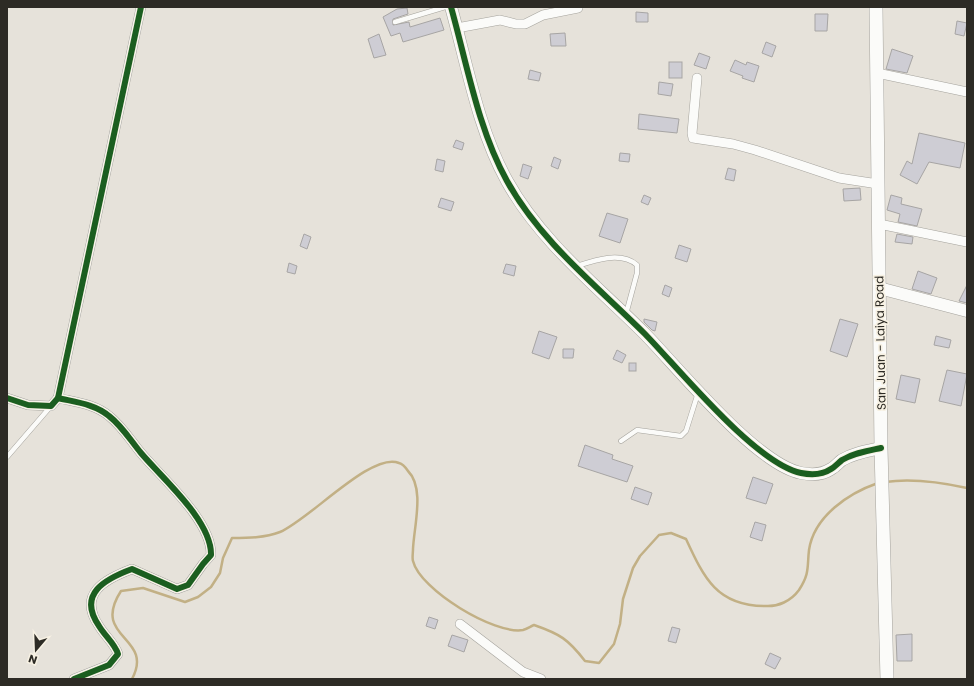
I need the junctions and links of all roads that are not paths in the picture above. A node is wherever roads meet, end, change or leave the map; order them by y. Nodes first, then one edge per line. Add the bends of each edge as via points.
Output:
1 (141, 7) edge
2 (445, 7) edge
3 (451, 7) edge
4 (876, 7) edge
5 (578, 8) edge
6 (394, 22) dead end
7 (457, 28) junction
8 (877, 73) junction
9 (697, 78) dead end
10 (967, 92) edge
11 (878, 184) junction
12 (879, 224) junction
13 (967, 242) edge
14 (576, 267) junction
15 (879, 288) junction
16 (967, 311) edge
17 (626, 316) junction
18 (699, 392) junction
19 (7, 398) edge
20 (58, 398) junction
21 (51, 406) junction
22 (621, 441) dead end
23 (881, 448) junction
24 (7, 457) edge
25 (460, 624) dead end
26 (74, 679) edge
27 (540, 679) edge
28 (887, 679) edge

1 - 20 street
2 - 6 lane
3 - 7 street
4 - 8 main road, San Juan - Laiya Road
5 - 7 street via 543,14 525,24 500,20
7 - 14 street via 493,153 518,200
8 - 10 street
8 - 11 main road, San Juan - Laiya Road
9 - 11 street via 693,138 733,144 839,178
11 - 12 main road, San Juan - Laiya Road
12 - 13 street
12 - 15 main road, San Juan - Laiya Road
14 - 17 street
14 - 17 lane via 604,259 623,258 637,265
15 - 16 street
15 - 23 main road, San Juan - Laiya Road
17 - 18 street
18 - 22 lane via 686,431 681,436 637,430
18 - 23 street via 768,457 798,472 820,473 860,452
19 - 21 street via 28,405
20 - 21 street
20 - 26 street via 83,403 109,415 185,502 211,544 211,555 188,585 177,588 132,569 100,585 92,598 92,613 118,654 109,665
21 - 24 lane
23 - 28 main road, San Juan - Laiya Road
25 - 27 street via 523,672

